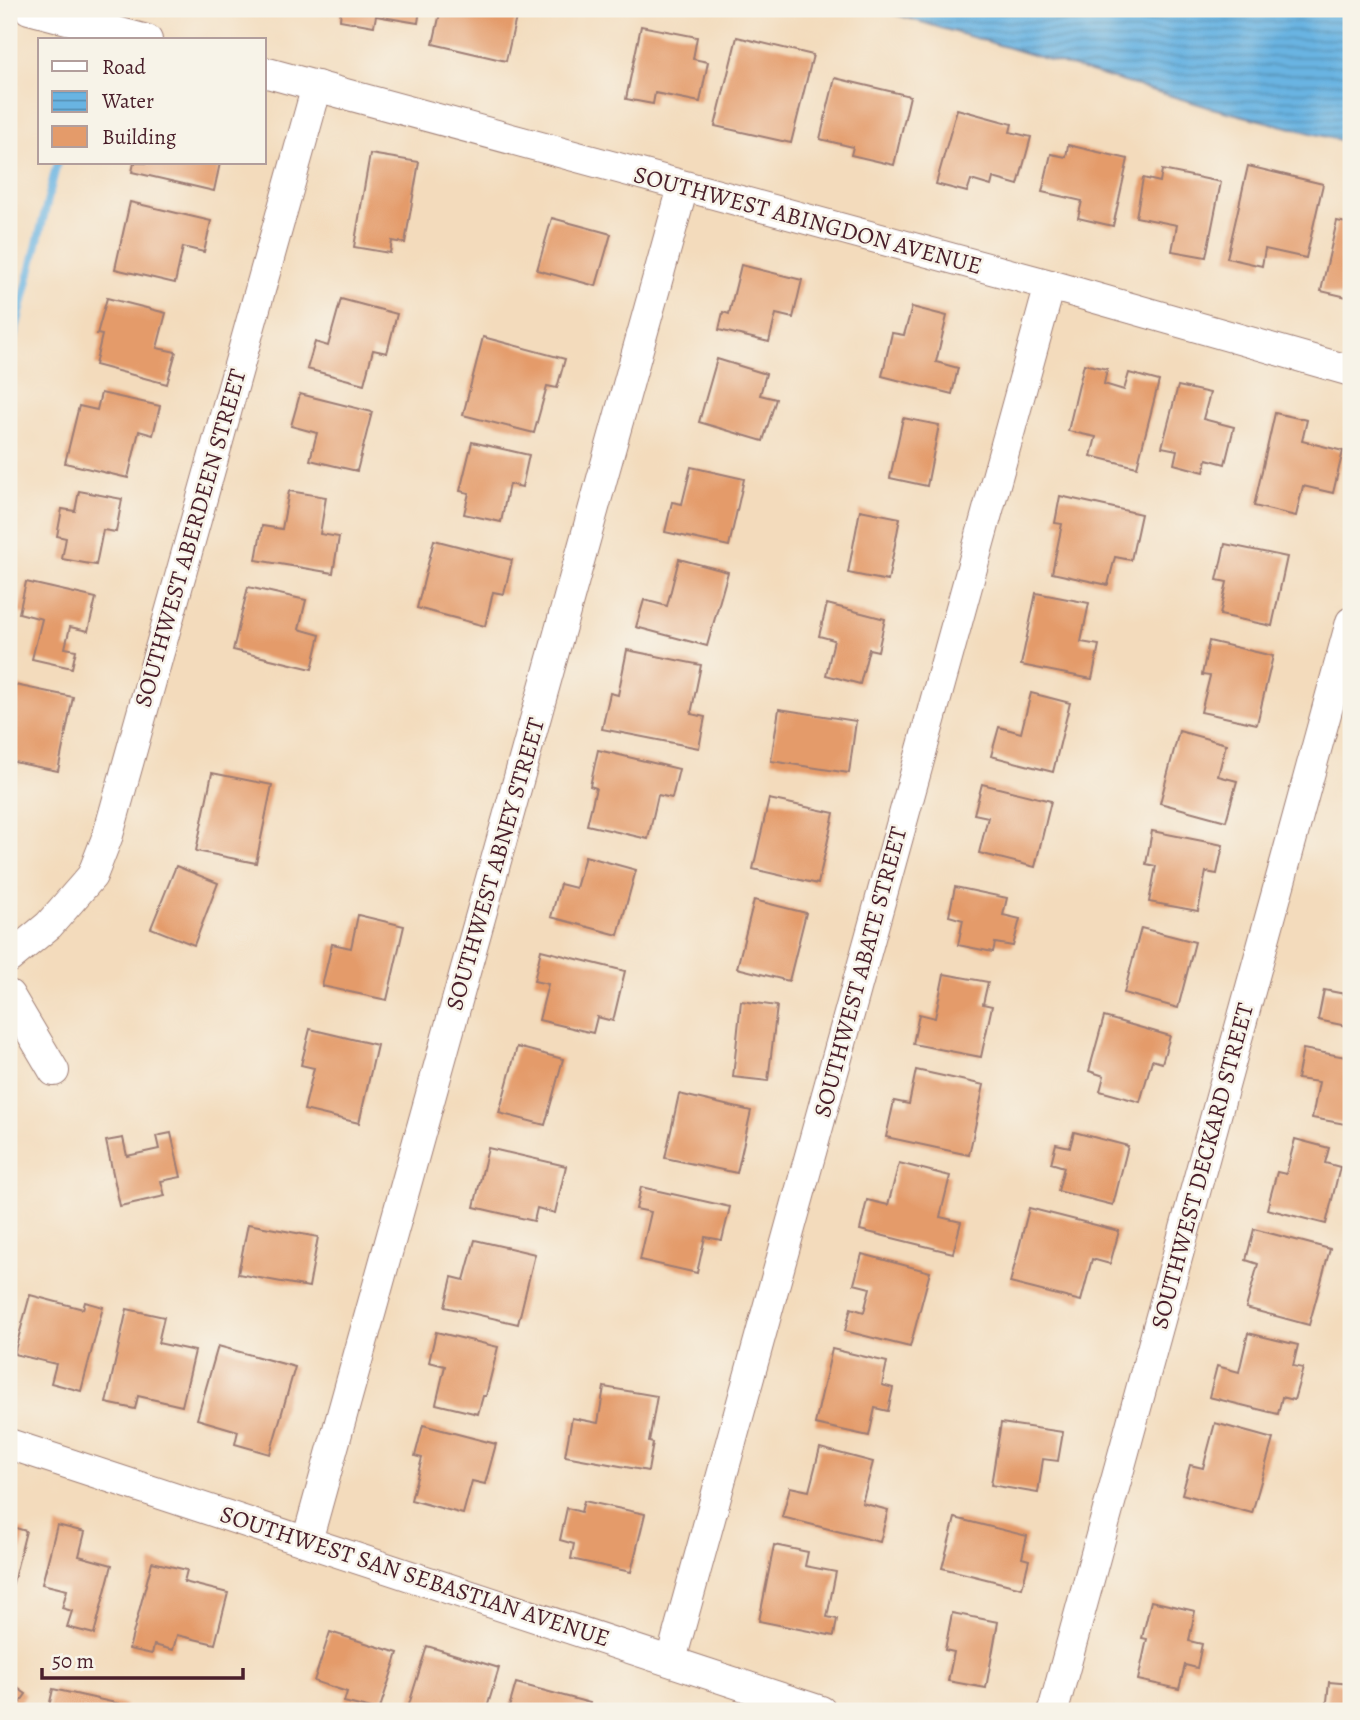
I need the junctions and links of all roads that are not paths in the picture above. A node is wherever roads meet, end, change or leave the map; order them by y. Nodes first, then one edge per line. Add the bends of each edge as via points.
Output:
1 (29, 9) edge
2 (139, 38) edge
3 (266, 73) edge
4 (317, 86) junction
5 (683, 187) junction
6 (1050, 285) junction
7 (1351, 371) edge
8 (1351, 622) edge
9 (9, 958) edge
10 (9, 995) edge
11 (54, 1071) dead end
12 (9, 1444) edge
13 (307, 1541) junction
14 (671, 1660) junction
15 (821, 1711) edge
16 (1053, 1711) edge

1 - 2 street
3 - 4 street, SOUTHWEST ABINGDON AVENUE
4 - 5 street, SOUTHWEST ABINGDON AVENUE
4 - 9 street, SOUTHWEST ABERDEEN STREET via 108,835 92,876 49,925
5 - 6 street, SOUTHWEST ABINGDON AVENUE
5 - 13 street, SOUTHWEST ABNEY STREET
6 - 7 street, SOUTHWEST ABINGDON AVENUE
6 - 14 street, SOUTHWEST ABATE STREET
8 - 16 street, SOUTHWEST DECKARD STREET
10 - 11 street
12 - 13 street, SOUTHWEST SAN SEBASTIAN AVENUE
13 - 14 street, SOUTHWEST SAN SEBASTIAN AVENUE
14 - 15 street, SOUTHWEST SAN SEBASTIAN AVENUE

